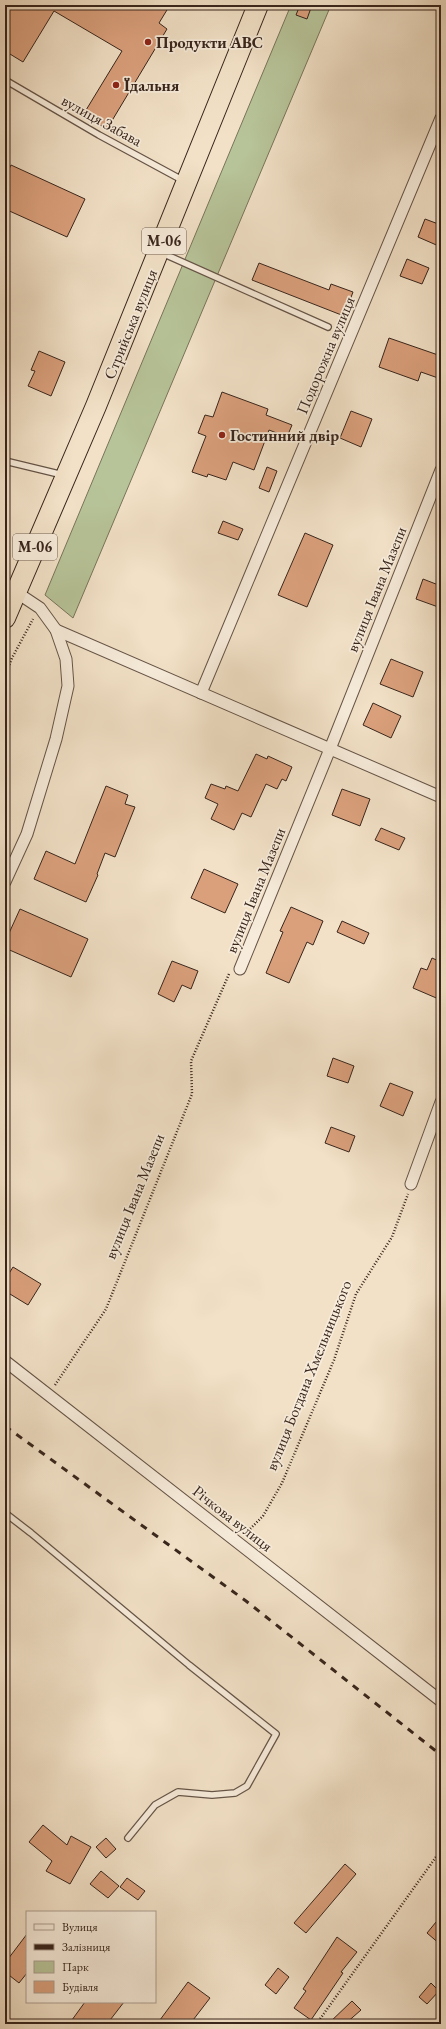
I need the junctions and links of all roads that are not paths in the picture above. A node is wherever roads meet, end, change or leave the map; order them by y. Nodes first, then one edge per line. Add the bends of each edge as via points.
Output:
1 (258, 5) edge
2 (5, 80) edge
3 (441, 118) edge
4 (188, 183) junction
5 (159, 252) junction
6 (328, 327) dead end
7 (5, 461) edge
8 (441, 470) edge
9 (66, 476) junction
10 (16, 592) junction
11 (5, 618) edge
12 (56, 630) junction
13 (201, 693) junction
14 (330, 749) junction
15 (441, 797) edge
16 (5, 882) edge
17 (240, 969) road end
18 (441, 1102) edge
19 (411, 1184) road end
20 (5, 1362) edge
21 (5, 1513) edge
22 (441, 1701) edge
23 (128, 1838) dead end

1 - 4 highway, Стрийська вулиця / М-06
2 - 4 lane, вулиця Забава
3 - 13 street, Подорожна вулиця
4 - 5 highway, Стрийська вулиця / М-06
5 - 6 lane
5 - 9 highway, Стрийська вулиця / М-06
7 - 9 lane
8 - 14 street, вулиця Івана Мазепи
9 - 10 highway, Стрийська вулиця / М-06
10 - 11 highway, Стрийська вулиця / М-06
10 - 12 street via 40,608
12 - 13 street
12 - 16 street via 66,659 68,686 64,709 28,834
13 - 14 street
14 - 15 street
14 - 17 street, вулиця Івана Мазепи
18 - 19 street
20 - 22 street, Річкова вулиця
21 - 23 lane via 276,1734 247,1786 235,1793 212,1795 178,1792 155,1805

